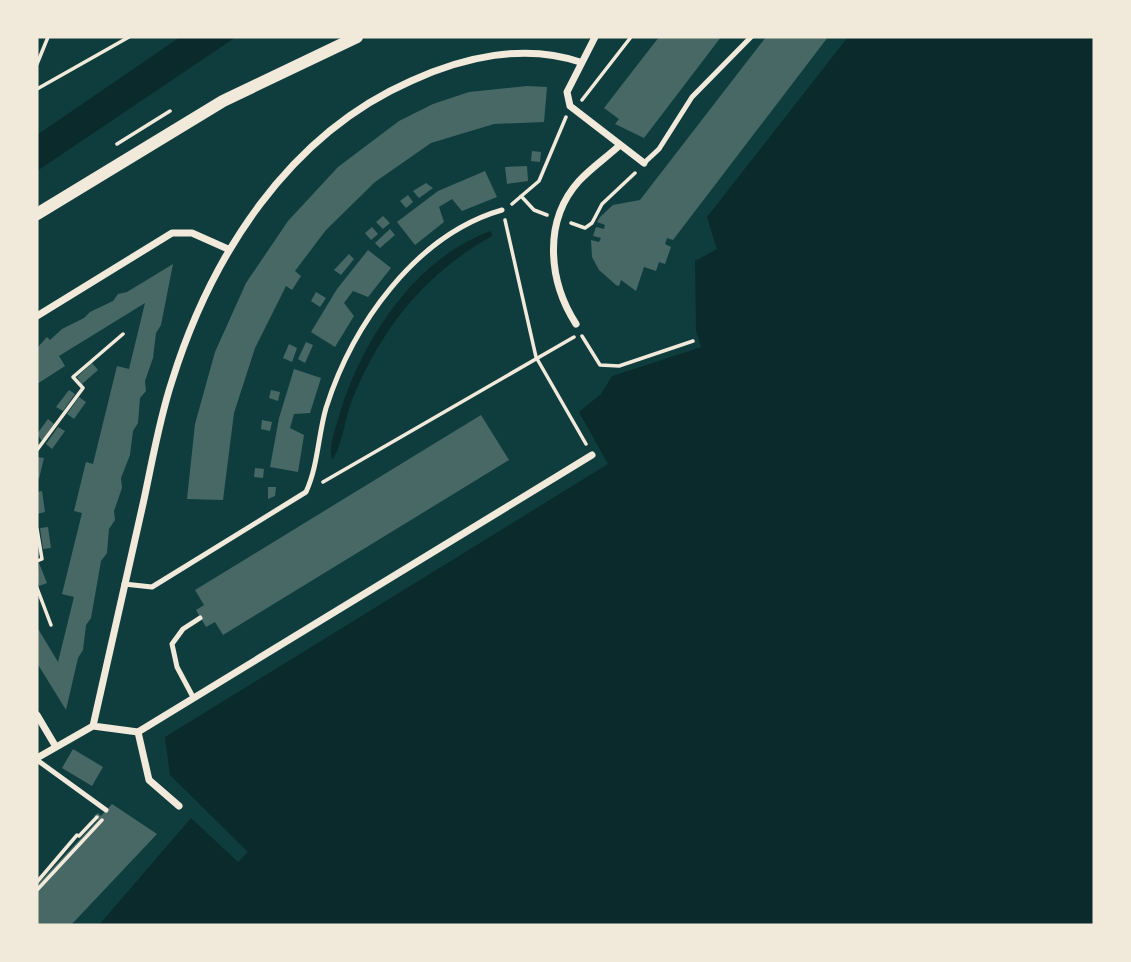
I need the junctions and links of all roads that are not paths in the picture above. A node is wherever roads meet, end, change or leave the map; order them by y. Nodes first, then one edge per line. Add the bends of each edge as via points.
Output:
1 (357, 37) edge
2 (595, 37) edge
3 (751, 37) edge
4 (580, 62) junction
5 (620, 145) junction
6 (644, 163) joint
7 (502, 210) road end
8 (37, 214) edge
9 (228, 249) junction
10 (37, 316) edge
11 (576, 324) dead end
12 (592, 455) road end
13 (124, 584) junction
14 (201, 618) dead end
15 (193, 697) junction
16 (37, 715) edge
17 (93, 726) junction
18 (138, 732) junction
19 (56, 747) junction
20 (37, 759) edge
21 (179, 806) dead end
22 (107, 812) road end

1 - 8 street via 223,101
2 - 4 street
3 - 6 lane via 692,97 659,149
4 - 5 street via 567,92 573,108
4 - 9 street via 558,54 480,58 438,69 379,95 336,124 278,181
5 - 6 street
5 - 11 street via 578,183 558,218 552,249 557,286
7 - 13 lane via 451,233 380,302 337,379 306,492 152,587
9 - 10 street via 192,233 172,233
9 - 13 street via 193,321 171,383
12 - 15 street
13 - 17 street
14 - 15 lane via 183,629 172,644 177,667
15 - 18 street
16 - 19 street
17 - 18 street
17 - 19 street
18 - 21 street via 149,780
19 - 20 street
20 - 22 lane

